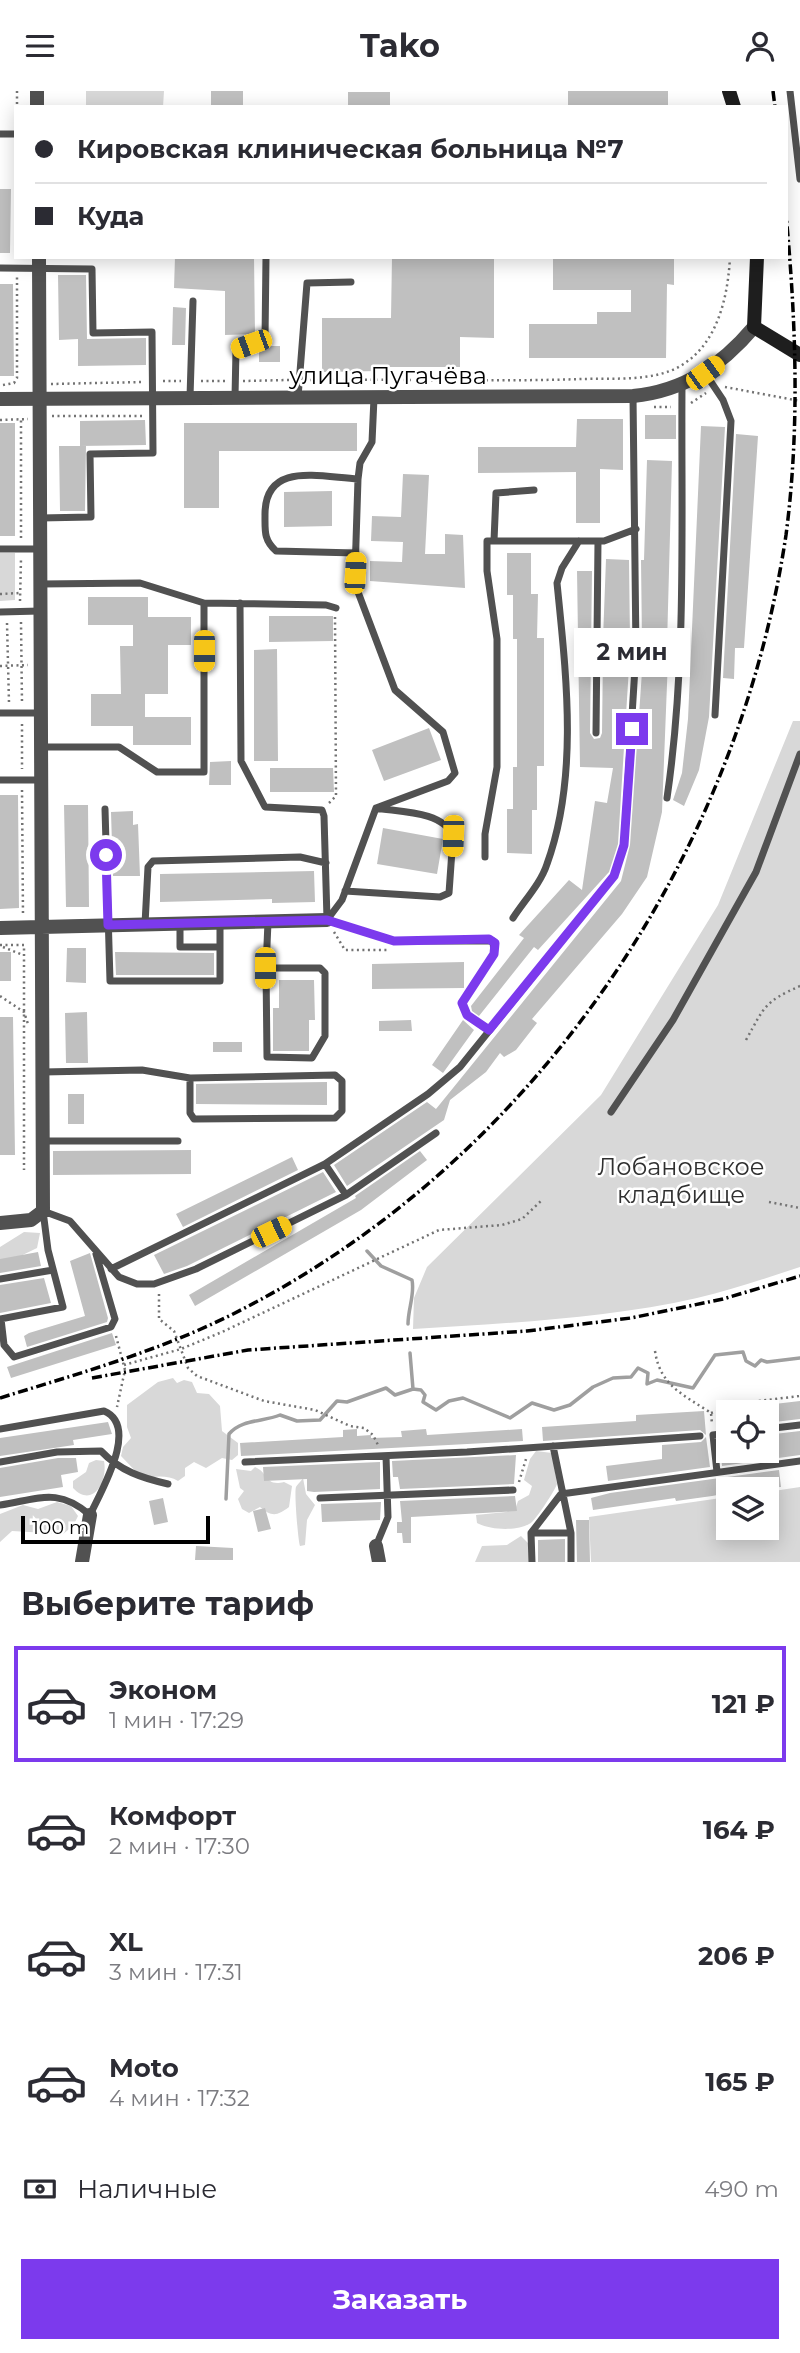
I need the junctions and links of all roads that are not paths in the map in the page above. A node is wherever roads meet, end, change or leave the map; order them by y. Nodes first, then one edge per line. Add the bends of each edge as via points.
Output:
1 (790, 91) edge
2 (800, 179) edge
3 (266, 259) edge
4 (757, 259) edge
5 (39, 262) edge
6 (0, 268) edge
7 (351, 282) dead end
8 (193, 301) dead end
9 (754, 327) junction
10 (800, 355) edge
11 (705, 373) junction
12 (682, 386) junction
13 (632, 397) junction
14 (152, 398) junction
15 (190, 398) junction
16 (234, 398) junction
17 (298, 398) junction
18 (373, 398) junction
19 (0, 399) edge
20 (40, 399) junction
21 (358, 479) junction
22 (534, 491) dead end
23 (40, 518) junction
24 (636, 529) junction
25 (494, 541) junction
26 (579, 541) junction
27 (598, 541) junction
28 (0, 549) edge
29 (40, 549) junction
30 (356, 553) junction
31 (40, 584) junction
32 (204, 603) junction
33 (240, 603) junction
34 (336, 608) road end
35 (40, 611) junction
36 (0, 612) edge
37 (596, 645) junction
38 (636, 649) junction
39 (680, 651) junction
40 (0, 713) edge
41 (40, 713) junction
42 (715, 715) dead end
43 (596, 733) dead end
44 (40, 747) junction
45 (800, 754) edge
46 (40, 780) junction
47 (0, 781) edge
48 (667, 798) dead end
49 (376, 808) junction
50 (105, 809) dead end
51 (485, 857) dead end
52 (326, 863) junction
53 (345, 891) junction
54 (513, 918) dead end
55 (327, 920) junction
56 (268, 922) junction
57 (220, 923) junction
58 (180, 924) junction
59 (108, 925) junction
60 (145, 925) junction
61 (41, 927) junction
62 (0, 928) edge
63 (220, 947) junction
64 (265, 968) junction
65 (673, 1020) junction
66 (682, 1020) dead end
67 (489, 1030) junction
68 (42, 1072) junction
69 (190, 1078) junction
70 (611, 1112) dead end
71 (436, 1133) dead end
72 (43, 1141) junction
73 (178, 1141) dead end
74 (325, 1164) junction
75 (346, 1195) junction
76 (43, 1211) junction
77 (0, 1223) edge
78 (96, 1254) junction
79 (111, 1269) junction
80 (53, 1270) junction
81 (0, 1279) edge
82 (0, 1319) edge
83 (2, 1347) edge
84 (800, 1425) edge
85 (779, 1427) edge
86 (0, 1429) edge
87 (716, 1435) edge
88 (700, 1436) dead end
89 (553, 1446) junction
90 (386, 1456) junction
91 (800, 1461) edge
92 (0, 1462) edge
93 (245, 1462) dead end
94 (716, 1463) edge
95 (716, 1463) edge
96 (114, 1464) junction
97 (717, 1472) junction
98 (167, 1484) dead end
99 (513, 1490) road end
100 (561, 1494) junction
101 (389, 1495) junction
102 (320, 1498) dead end
103 (0, 1505) edge
104 (90, 1515) junction
105 (531, 1533) junction
106 (570, 1533) junction
107 (376, 1546) joint
108 (82, 1562) edge
109 (379, 1562) edge
110 (532, 1562) edge
111 (571, 1562) edge

1 - 2 lane
3 - 16 lane via 265,339 236,349
4 - 9 main road
5 - 6 lane
5 - 14 lane via 92,269 93,333 152,333
5 - 20 street
7 - 17 lane via 307,283
8 - 15 lane
9 - 10 main road
9 - 11 street, улица Пугачёва
11 - 12 street, улица Пугачёва
11 - 42 lane via 731,421
12 - 13 street, улица Пугачёва
12 - 39 lane
13 - 18 street, улица Пугачёва
13 - 24 lane
14 - 15 street, улица Пугачёва
14 - 20 street, улица Пугачёва
14 - 23 lane via 153,453 90,454 91,517
15 - 16 street, улица Пугачёва
16 - 17 street, улица Пугачёва
17 - 18 street, улица Пугачёва
18 - 21 lane via 372,442 360,463
19 - 20 street, улица Пугачёва
20 - 23 street
21 - 30 lane
21 - 30 lane via 290,476 278,480 264,501 267,543 276,551
22 - 25 lane via 496,493
23 - 29 street
24 - 27 lane via 613,540
24 - 38 lane
25 - 26 lane
25 - 51 lane via 487,541 487,571 497,639 497,767
26 - 27 lane
26 - 54 lane via 557,583 566,688 559,822 547,867
27 - 37 lane
28 - 29 lane
29 - 31 street
30 - 49 lane via 358,592 395,690 443,732 455,773 448,781
31 - 32 lane via 140,583
31 - 35 street
32 - 33 lane
32 - 44 lane via 204,772 157,772 119,747
33 - 34 lane
33 - 52 lane via 242,766 265,807 322,810
35 - 36 lane
35 - 41 street
37 - 38 lane
37 - 43 lane
38 - 39 lane
38 - 67 lane via 624,845 614,876
39 - 48 lane
40 - 41 lane
41 - 44 street
44 - 46 street
45 - 65 lane via 756,872
46 - 47 lane
46 - 61 street
49 - 53 lane
49 - 53 lane via 439,819 450,828 449,893 440,897
50 - 59 lane
52 - 55 lane
52 - 60 lane via 300,857 153,861 148,867
53 - 55 lane
55 - 56 street
55 - 67 lane via 394,941 493,940 494,954 462,1003 467,1015
56 - 57 street
56 - 64 lane
57 - 58 street
57 - 63 lane
58 - 60 street
58 - 63 lane via 180,947
59 - 60 street
59 - 61 street
59 - 63 lane via 108,978 112,982 220,981
61 - 62 street
61 - 68 street
64 - 64 lane via 320,968 325,973 326,1036 312,1058 267,1057
65 - 66 lane
65 - 70 lane
67 - 74 lane via 460,1067 428,1094
68 - 69 lane via 142,1070
68 - 72 street
69 - 69 lane via 190,1113 201,1121 335,1118 342,1111 342,1081 335,1075
71 - 75 lane
72 - 73 lane
72 - 76 street
74 - 75 lane
74 - 79 lane
75 - 79 lane via 196,1269 155,1284 126,1281
76 - 77 street via 31,1220
76 - 78 lane via 69,1221
76 - 80 lane
78 - 79 lane
78 - 83 lane via 113,1325 14,1357
80 - 81 lane
80 - 82 lane via 63,1307
82 - 83 lane
84 - 85 lane
86 - 96 lane via 104,1411 114,1417 120,1432
87 - 94 lane
88 - 89 lane
89 - 90 lane
89 - 100 lane
90 - 93 lane
90 - 101 lane
91 - 97 lane
92 - 96 lane via 82,1450 101,1451
95 - 97 lane
96 - 98 lane via 141,1478
96 - 104 lane
97 - 100 lane
99 - 101 lane
100 - 105 lane
100 - 106 lane
101 - 102 lane
101 - 107 lane via 388,1517
103 - 104 lane via 60,1496
104 - 108 street
105 - 106 lane
105 - 110 lane
106 - 111 lane
107 - 109 street

